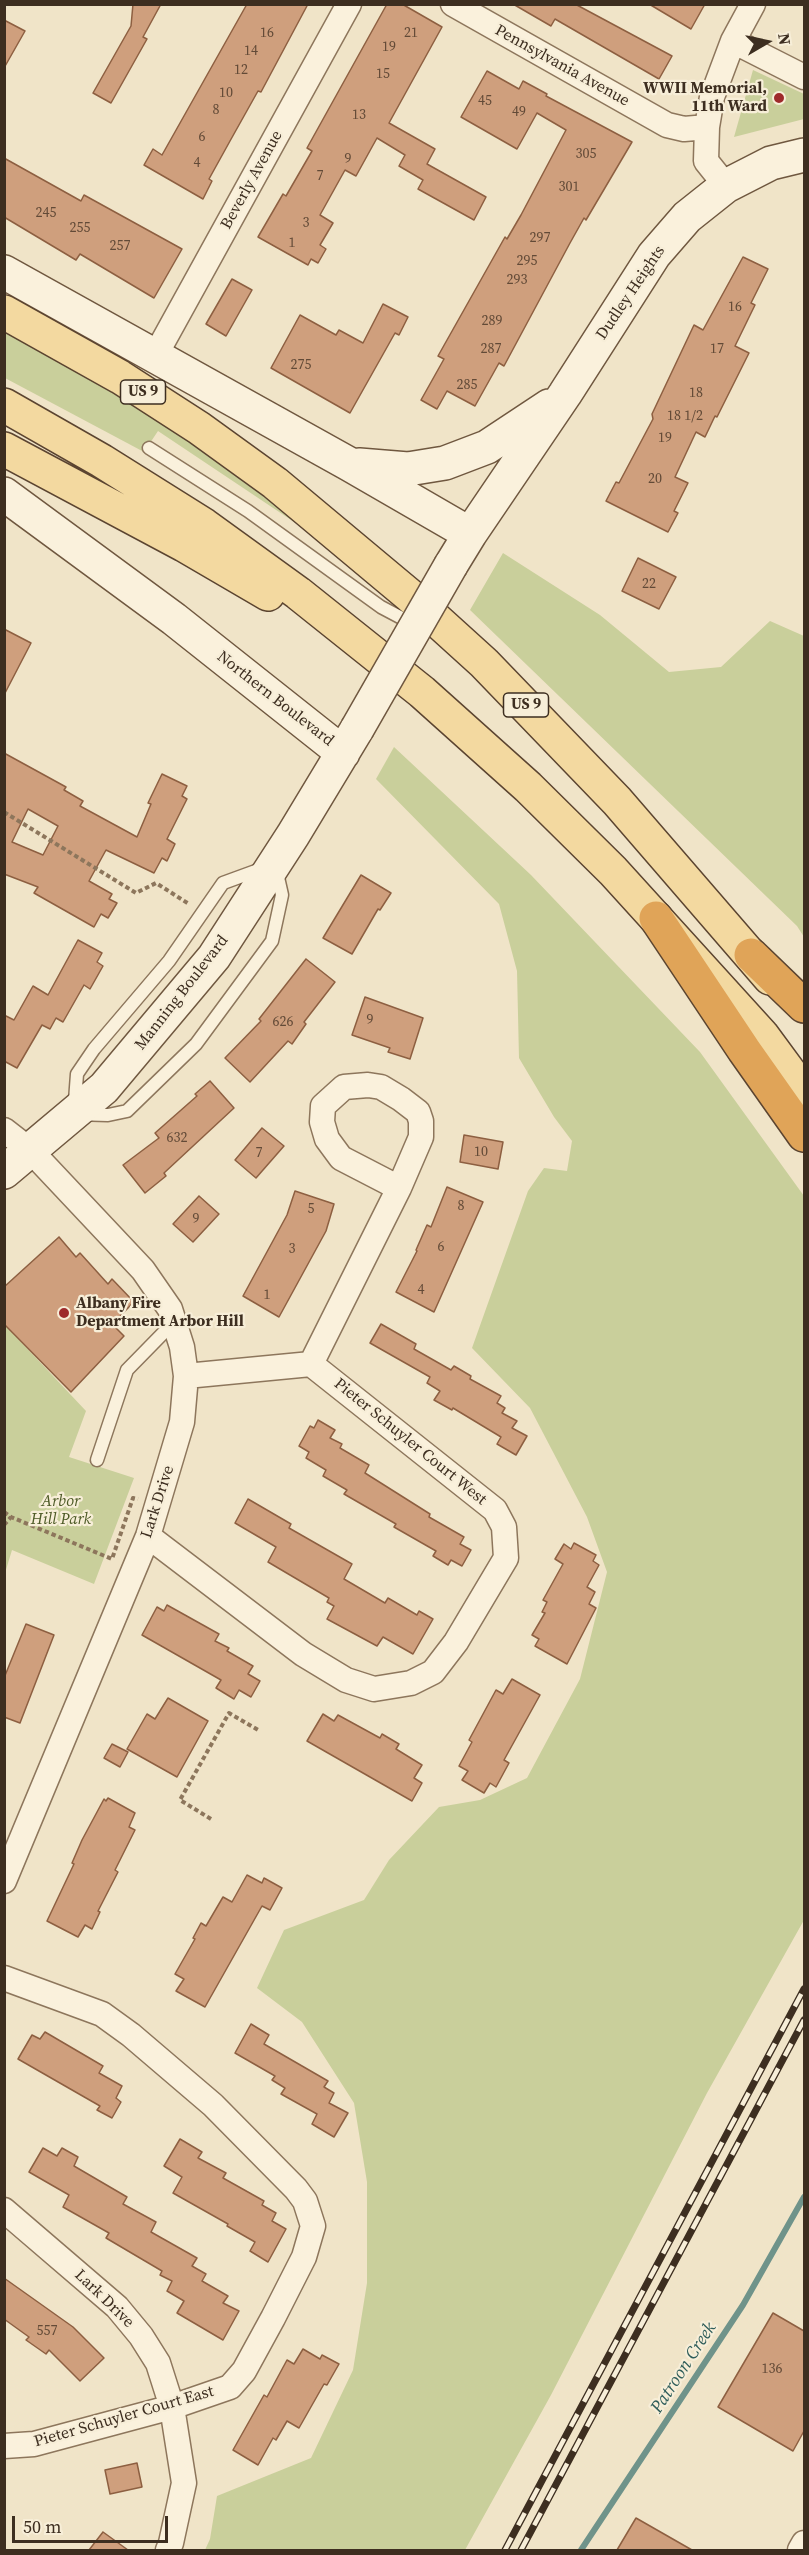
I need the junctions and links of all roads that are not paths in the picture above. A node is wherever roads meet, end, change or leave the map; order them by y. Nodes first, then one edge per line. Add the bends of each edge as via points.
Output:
1 (349, 4) edge
2 (453, 4) edge
3 (753, 4) edge
4 (733, 41) junction
5 (804, 77) edge
6 (706, 127) junction
7 (804, 155) edge
8 (726, 186) junction
9 (4, 272) edge
10 (4, 312) edge
11 (155, 356) junction
12 (565, 394) junction
13 (4, 405) edge
14 (149, 448) dead end
15 (4, 449) edge
16 (349, 464) junction
17 (4, 495) edge
18 (470, 534) junction
19 (357, 638) junction
20 (484, 663) junction
21 (350, 741) junction
22 (275, 864) junction
23 (656, 918) junction
24 (751, 955) junction
25 (804, 1006) edge
26 (804, 1022) edge
27 (804, 1092) edge
28 (74, 1114) junction
29 (4, 1130) edge
30 (804, 1135) edge
31 (31, 1150) junction
32 (4, 1172) edge
33 (399, 1188) junction
34 (174, 1322) junction
35 (311, 1364) junction
36 (186, 1376) junction
37 (97, 1460) dead end
38 (148, 1536) junction
39 (4, 1881) edge
40 (4, 1978) edge
41 (4, 2210) edge
42 (172, 2407) junction
43 (4, 2446) edge
44 (804, 2543) edge
45 (168, 2550) edge
46 (800, 2550) edge

1 - 11 street, Beverly Avenue
2 - 6 street, Pennsylvania Avenue via 667,125 684,129
3 - 4 street
4 - 5 street
4 - 6 street via 712,97
6 - 8 street via 706,161
7 - 8 main road, Dudley Heights via 771,163
8 - 12 main road, Dudley Heights via 687,217 654,255
9 - 11 main road
10 - 20 main road, US 9 / US 9 via 120,377 199,428 364,556
11 - 16 main road
12 - 16 main road via 486,447 445,463 408,469
12 - 18 main road, Northern Boulevard
13 - 19 main road via 204,525
14 - 20 lane via 248,511 381,607
15 - 19 main road
16 - 18 main road
17 - 21 main road, Northern Boulevard
18 - 21 main road, Northern Boulevard, bridge
19 - 23 main road via 487,748
20 - 24 main road, US 9 / US 9 via 617,801
21 - 22 main road, Manning Boulevard
22 - 28 main road, Manning Boulevard via 214,957 104,1089
22 - 28 lane via 223,883 170,961 77,1074
23 - 27 main road via 762,1035
23 - 30 highway
24 - 25 highway
24 - 26 main road, US 9
28 - 31 main road, Manning Boulevard
29 - 31 street, Lark Drive
31 - 32 main road, Manning Boulevard
31 - 34 street, Lark Drive via 143,1270 170,1309
33 - 33 street via 421,1137 418,1112 381,1088 344,1087 323,1106 327,1139 341,1158
33 - 35 street
34 - 36 street, Lark Drive
34 - 37 lane via 127,1370
35 - 36 street
35 - 38 street, Pieter Schuyler Court West via 495,1510 504,1527 506,1558 456,1642 433,1672 411,1683 374,1689 346,1680 303,1654
36 - 38 street, Lark Drive via 182,1422
38 - 39 street, Lark Drive
40 - 42 street, Pieter Schuyler Court East via 102,2014 131,2035 213,2105 305,2201 313,2226 304,2257 244,2371 230,2387
41 - 42 street, Lark Drive via 117,2307 158,2363
42 - 43 street, Pieter Schuyler Court East via 33,2444
42 - 45 street, Lark Drive via 184,2483
44 - 46 street

